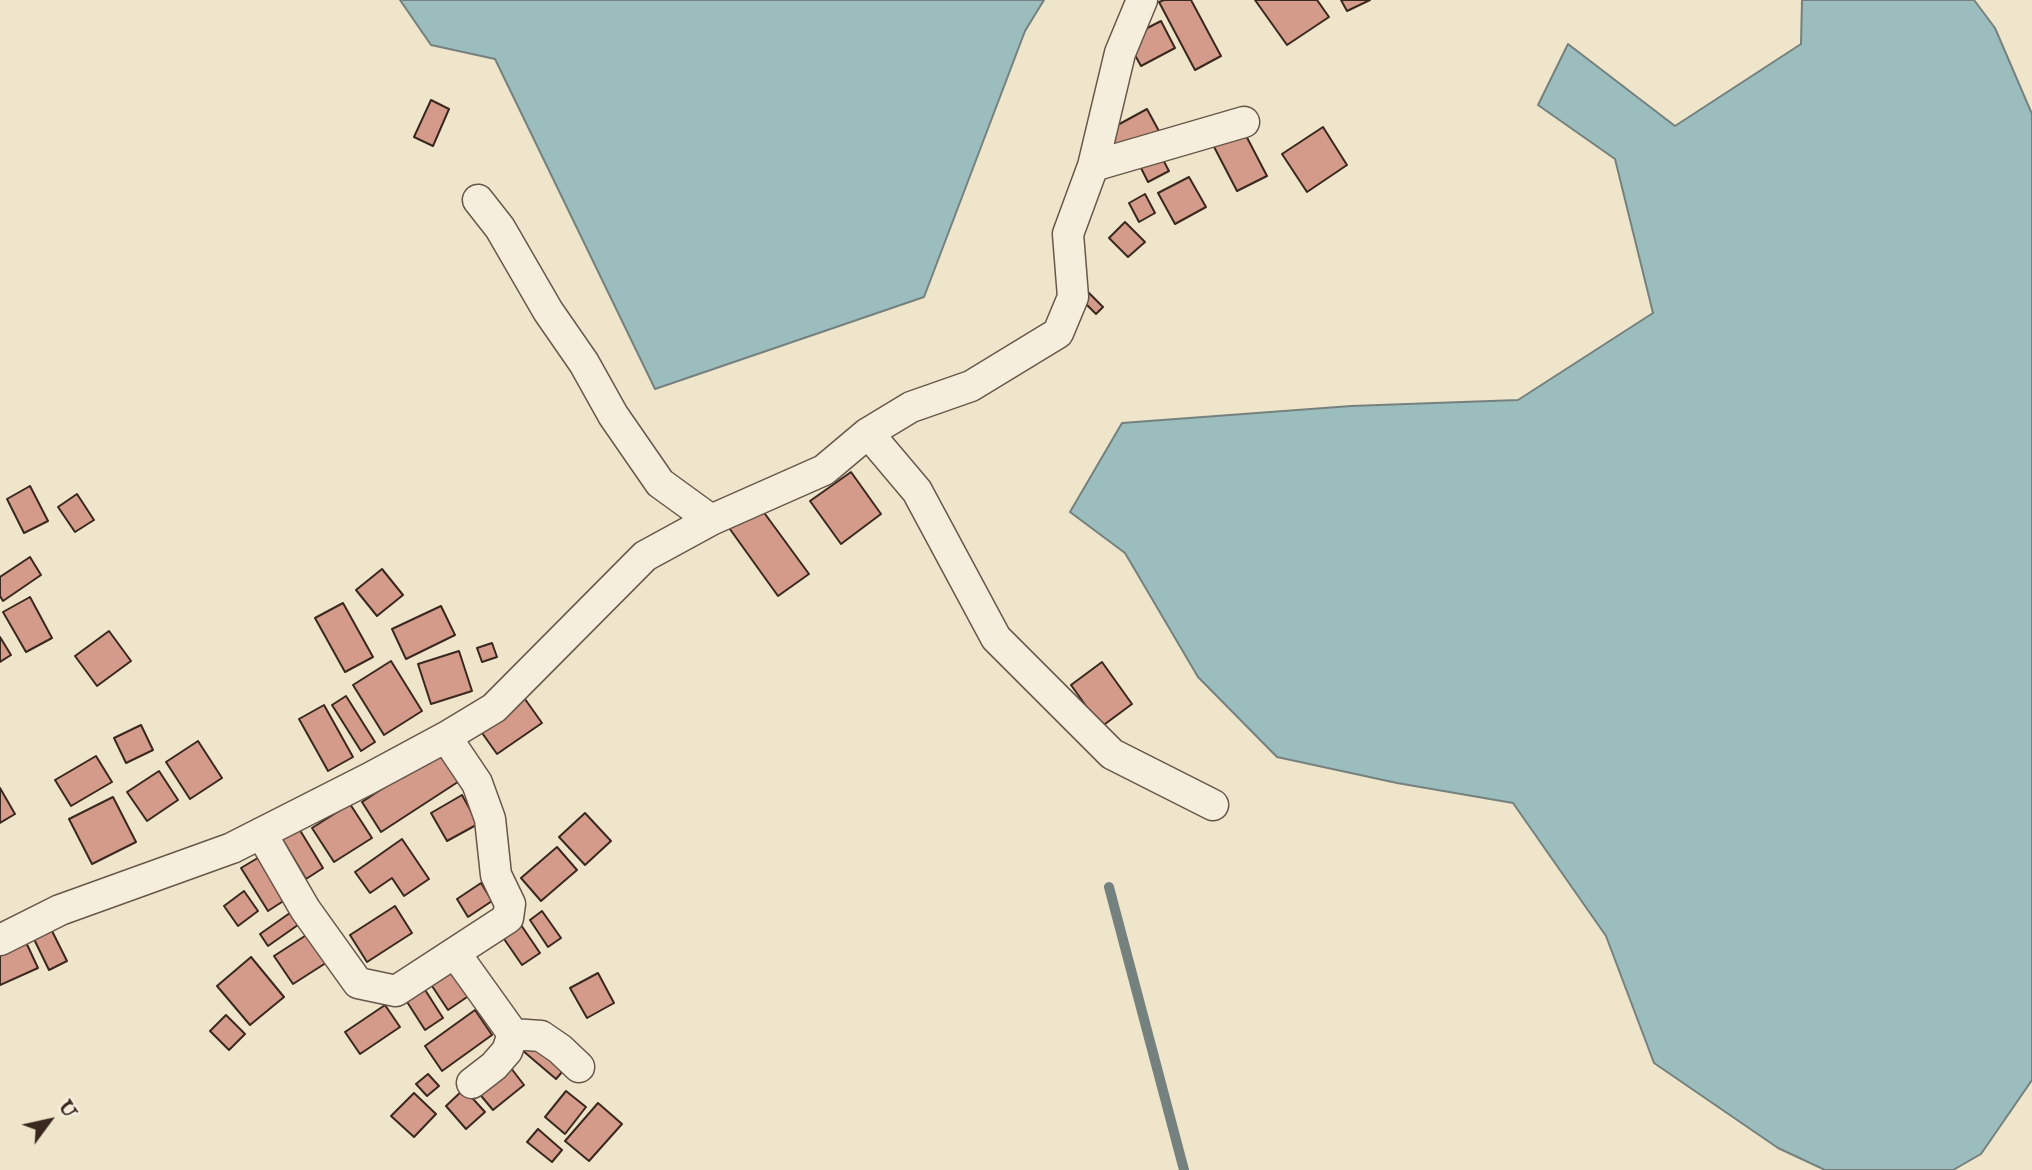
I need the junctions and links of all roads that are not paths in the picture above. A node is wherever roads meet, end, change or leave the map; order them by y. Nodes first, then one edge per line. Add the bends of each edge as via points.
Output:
1 (1142, 0) edge
2 (1244, 122) dead end
3 (1093, 166) junction
4 (478, 200) dead end
5 (868, 433) junction
6 (711, 520) junction
7 (446, 737) junction
8 (1213, 805) dead end
9 (261, 833) junction
10 (0, 940) edge
11 (455, 953) junction
12 (513, 1034) junction
13 (579, 1067) dead end
14 (472, 1083) dead end

1 - 3 street via 1120,53
2 - 3 street
3 - 5 street via 1068,234 1073,297 1058,333 971,386 911,407
4 - 6 street via 660,484
5 - 6 street via 824,470
5 - 8 street via 917,491 996,638 1112,754
6 - 7 street via 645,556 494,708
7 - 9 street
7 - 11 street via 477,783 490,819 496,875 510,904 508,918
9 - 10 street via 232,848 60,910
9 - 11 street via 305,909 358,983 396,991
11 - 12 street
12 - 13 street via 541,1036
12 - 14 street via 501,1059

